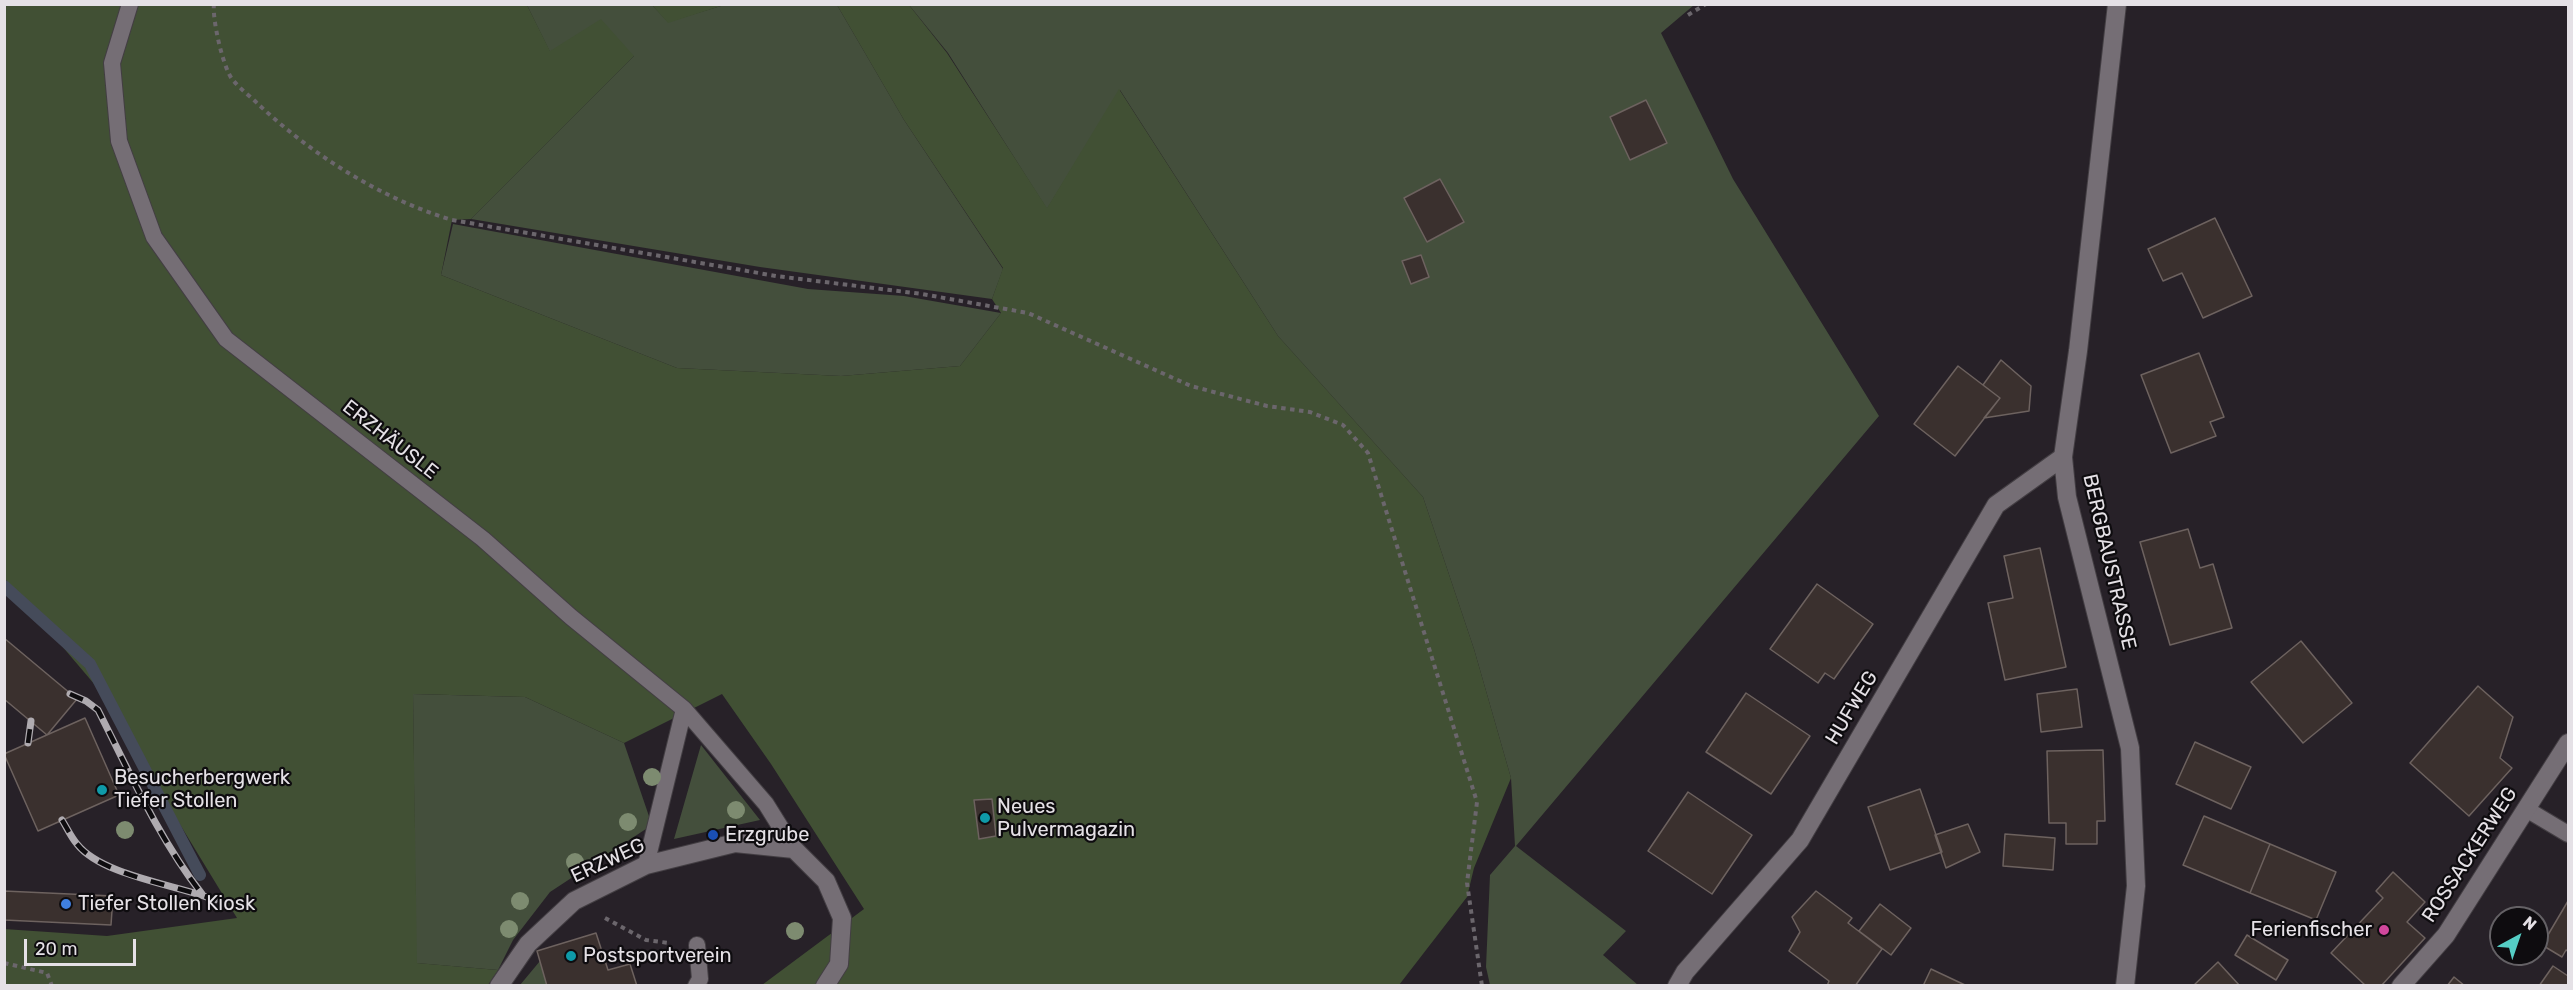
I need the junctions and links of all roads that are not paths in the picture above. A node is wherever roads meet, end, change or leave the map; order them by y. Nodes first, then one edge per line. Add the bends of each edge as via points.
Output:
1 (130, 4) edge
2 (2117, 4) edge
3 (2063, 458) junction
4 (684, 709) junction
5 (2568, 743) edge
6 (2526, 809) junction
7 (2568, 834) edge
8 (794, 849) junction
9 (646, 865) junction
10 (697, 945) road end
11 (499, 986) edge
12 (696, 986) edge
13 (825, 986) edge
14 (1677, 986) edge
15 (2125, 986) edge
16 (2401, 986) edge

1 - 4 lane, ERZHÄUSLE via 112,63 119,141 154,237 226,339 483,539
2 - 3 street, BERGBAUSTRASSE
3 - 14 street, HUFWEG via 1996,504 1800,840
3 - 15 street, BERGBAUSTRASSE via 2067,497 2130,748 2136,886
4 - 8 lane, ERZHÄUSLE via 766,804
4 - 9 lane
5 - 6 street, ROSSACKERWEG
6 - 7 lane
6 - 16 street, ROSSACKERWEG via 2446,935
8 - 9 street, ERZWEG via 735,843
8 - 13 street via 826,881 842,918 839,964
9 - 11 street, ERZWEG via 574,901 528,944
10 - 12 lane via 700,979

